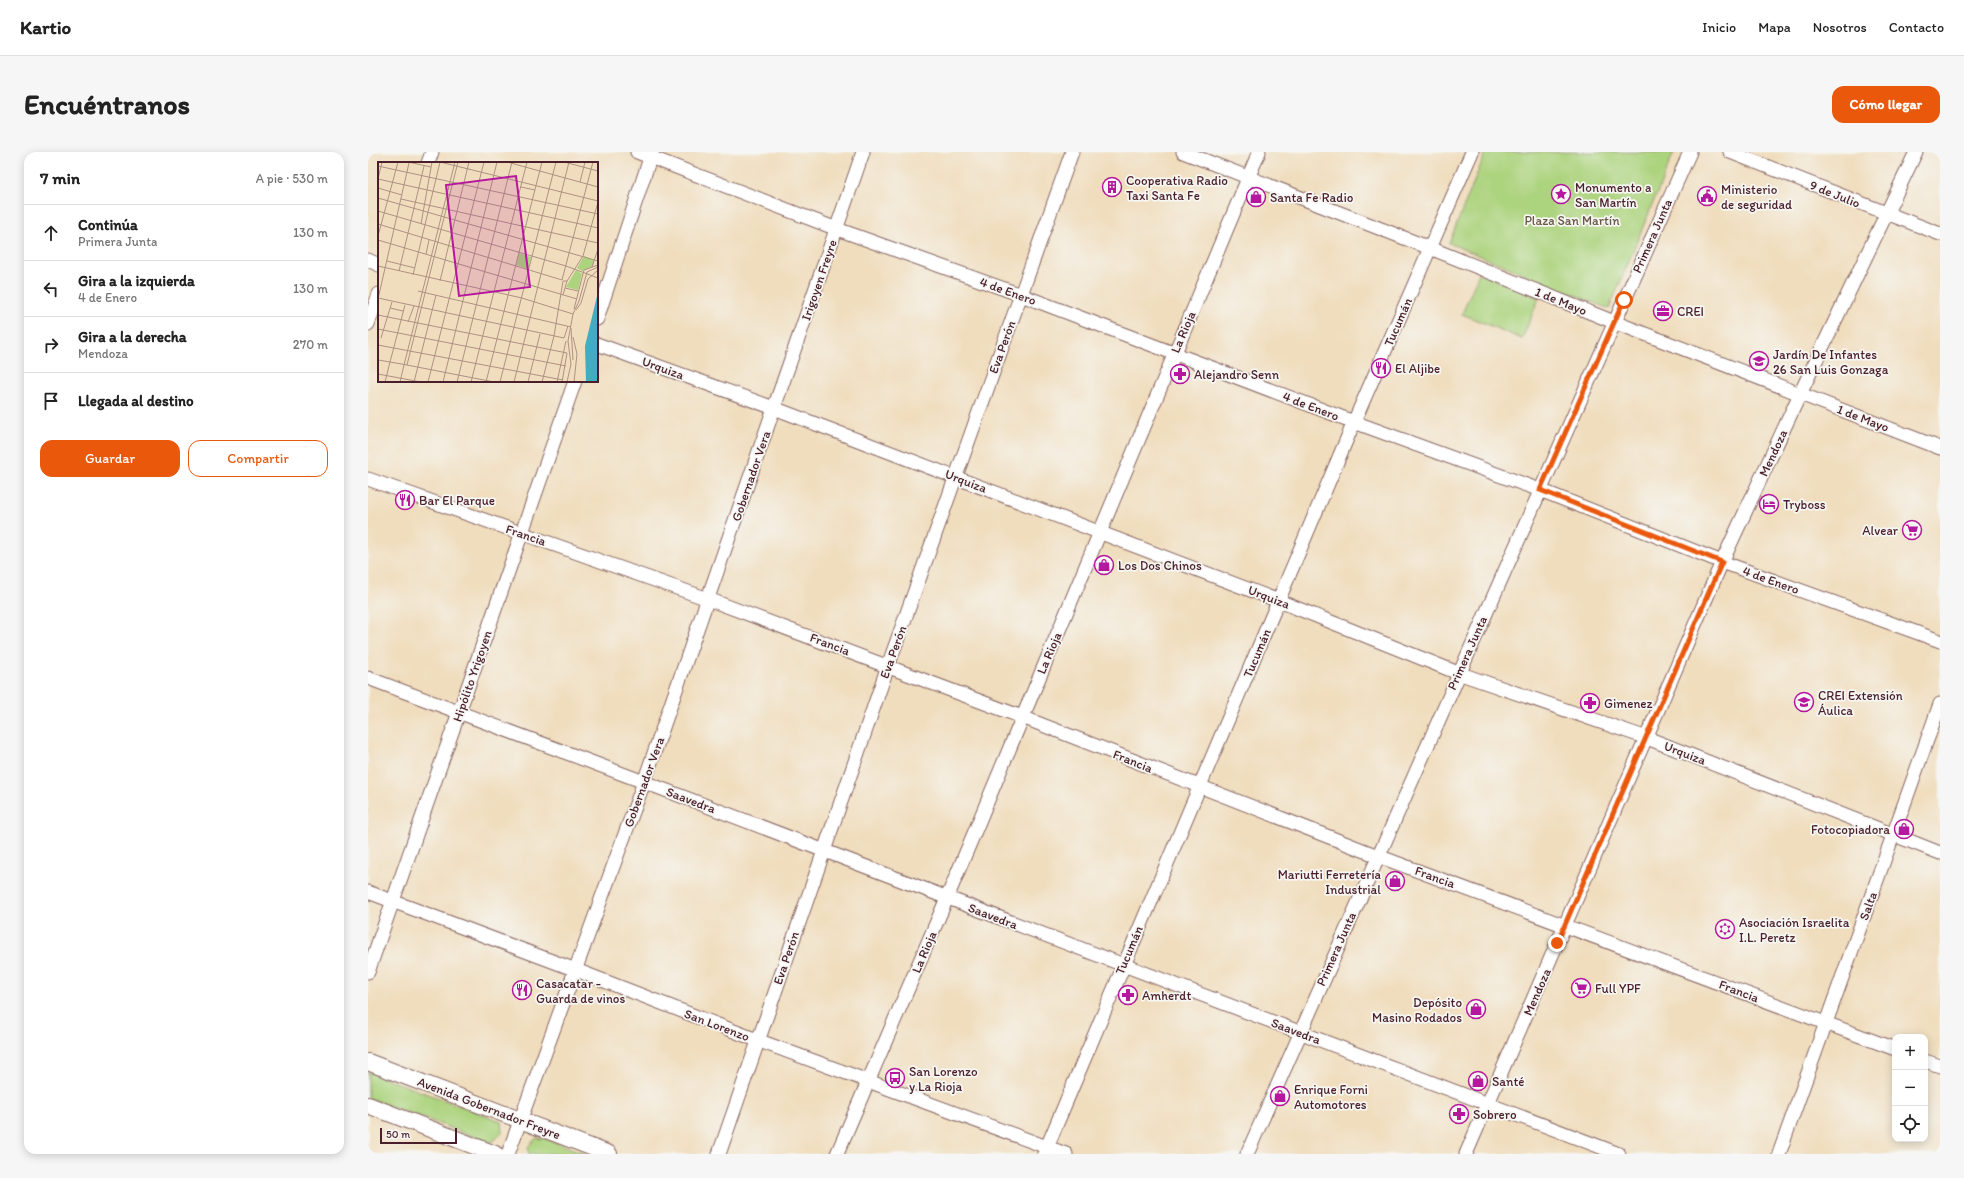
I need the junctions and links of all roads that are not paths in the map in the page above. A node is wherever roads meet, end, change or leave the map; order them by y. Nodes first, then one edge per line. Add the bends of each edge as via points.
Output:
1 (432, 152) edge
2 (637, 152) edge
3 (863, 152) edge
4 (1072, 152) edge
5 (1183, 152) edge
6 (1259, 152) edge
7 (1472, 152) edge
8 (1690, 152) edge
9 (1730, 152) edge
10 (1916, 152) edge
11 (651, 154) edge
12 (428, 162) edge
13 (1248, 178) junction
14 (1886, 214) junction
15 (837, 229) junction
16 (1940, 234) edge
17 (1430, 248) junction
18 (368, 260) edge
19 (378, 265) edge
20 (1021, 295) junction
21 (378, 297) edge
22 (598, 316) edge
23 (1614, 322) junction
24 (368, 324) edge
25 (598, 344) edge
26 (1174, 354) junction
27 (576, 382) edge
28 (1800, 394) junction
29 (774, 408) junction
30 (1354, 422) junction
31 (1940, 448) edge
32 (956, 477) junction
33 (368, 479) edge
34 (1540, 490) junction
35 (521, 533) junction
36 (1100, 533) junction
37 (1722, 562) junction
38 (708, 599) junction
39 (1279, 601) junction
40 (1940, 641) edge
41 (888, 666) junction
42 (1458, 673) junction
43 (368, 678) edge
44 (1940, 704) edge
45 (460, 712) junction
46 (1022, 717) junction
47 (1647, 738) junction
48 (644, 782) junction
49 (1199, 788) junction
50 (1894, 835) junction
51 (823, 850) junction
52 (1940, 853) edge
53 (1378, 856) junction
54 (368, 892) edge
55 (947, 898) junction
56 (394, 901) junction
57 (1565, 925) junction
58 (1122, 965) junction
59 (576, 970) junction
60 (368, 972) edge
61 (1826, 1023) junction
62 (1299, 1032) junction
63 (758, 1040) junction
64 (1892, 1048) edge
65 (368, 1062) edge
66 (1928, 1062) edge
67 (1940, 1066) edge
68 (869, 1081) junction
69 (368, 1105) edge
70 (1487, 1105) junction
71 (521, 1120) junction
72 (1045, 1150) edge
73 (495, 1154) edge
74 (508, 1154) edge
75 (609, 1154) edge
76 (719, 1154) edge
77 (837, 1154) edge
78 (1066, 1154) edge
79 (1247, 1154) edge
80 (1466, 1154) edge
81 (1619, 1154) edge
82 (1779, 1154) edge

1 - 12 street
2 - 11 street, 4 de Enero
3 - 15 street, Irigoyen Freyre
4 - 20 street, Eva Perón
5 - 13 street, 1 de Mayo
6 - 13 street, La Rioja
7 - 17 street, Tucumán
8 - 23 street, Primera Junta
9 - 14 street, 9 de Julio
10 - 14 street, Mendoza
11 - 15 street, 4 de Enero
11 - 22 street
13 - 17 street, 1 de Mayo
13 - 26 street, La Rioja
14 - 16 street, 9 de Julio
14 - 28 street, Mendoza
15 - 20 street, 4 de Enero
15 - 29 street, Irigoyen Freyre
17 - 23 street, 1 de Mayo
17 - 30 street, Tucumán
18 - 19 street
20 - 26 street, 4 de Enero
20 - 32 street, Eva Perón
21 - 24 street
23 - 28 street, 1 de Mayo
23 - 34 street, Primera Junta
25 - 29 street, Urquiza
26 - 30 street, 4 de Enero
26 - 36 street, La Rioja
27 - 35 street, Hipólito Yrigoyen
28 - 31 street, 1 de Mayo
28 - 37 street, Mendoza
29 - 32 street, Urquiza
29 - 38 street, Gobernador Vera
30 - 34 street, 4 de Enero
30 - 39 street, Tucumán
32 - 36 street, Urquiza
32 - 41 street, Eva Perón
33 - 35 street, Francia
34 - 37 street, 4 de Enero
34 - 42 street, Primera Junta
35 - 38 street, Francia
35 - 45 street, Hipólito Yrigoyen
36 - 39 street, Urquiza
36 - 46 street, La Rioja
37 - 40 street, 4 de Enero
37 - 47 street, Mendoza
38 - 41 street, Francia
38 - 48 street, Gobernador Vera
39 - 42 street, Urquiza
39 - 49 street, Tucumán
41 - 46 street, Francia
41 - 51 street, Eva Perón
42 - 47 street, Urquiza
42 - 53 street, Primera Junta
43 - 45 street, Saavedra
44 - 50 street, Salta
45 - 48 street, Saavedra
45 - 56 street, Hipólito Yrigoyen
46 - 49 street, Francia
46 - 55 street, La Rioja
47 - 50 street, Urquiza
47 - 57 street, Mendoza
48 - 51 street, Saavedra
48 - 59 street, Gobernador Vera
49 - 53 street, Francia
49 - 58 street, Tucumán
50 - 52 street, Urquiza
50 - 61 street, Salta
51 - 55 street, Saavedra
51 - 63 street, Eva Perón
53 - 57 street, Francia
53 - 62 street, Primera Junta
54 - 56 street, San Lorenzo
55 - 58 street, Saavedra
55 - 68 street, La Rioja
56 - 59 street, San Lorenzo
56 - 60 street, Hipólito Yrigoyen
57 - 61 street, Francia
57 - 70 street, Mendoza
58 - 62 street, Saavedra
58 - 72 street, Tucumán
59 - 63 street, San Lorenzo
59 - 71 street, Gobernador Vera
61 - 64 street, Francia
61 - 82 street, Salta
62 - 70 street, Saavedra
62 - 79 street, Primera Junta
63 - 68 street, San Lorenzo
63 - 76 street, Eva Perón
65 - 71 main road, Avenida Gobernador Freyre
66 - 67 street
68 - 72 street, San Lorenzo
68 - 77 street, La Rioja
69 - 73 main road
70 - 80 street, Mendoza
70 - 81 street, Saavedra
71 - 74 street, Gobernador Vera
71 - 75 main road, Avenida Gobernador Freyre
72 - 78 street, San Lorenzo

